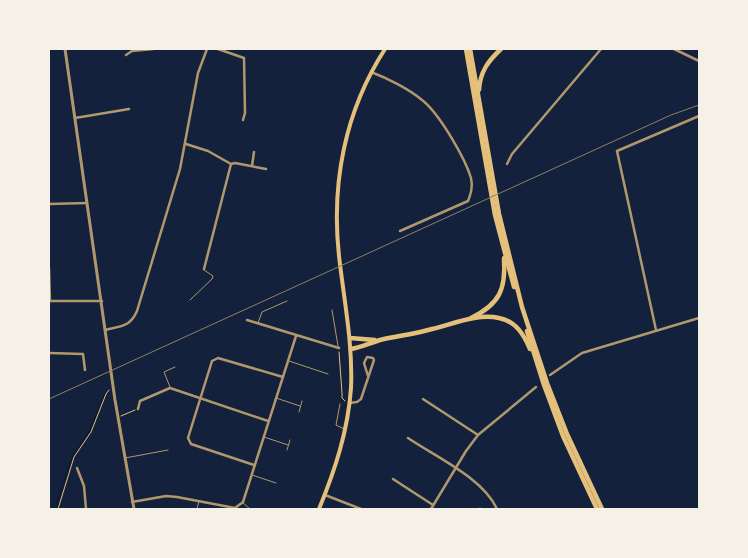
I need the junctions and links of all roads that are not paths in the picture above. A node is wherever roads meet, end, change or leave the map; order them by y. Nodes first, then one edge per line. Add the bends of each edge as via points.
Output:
1 (64, 49) edge
2 (153, 49) edge
3 (207, 49) edge
4 (218, 49) edge
5 (385, 49) edge
6 (466, 49) edge
7 (470, 49) edge
8 (501, 49) edge
9 (601, 49) edge
10 (674, 49) edge
11 (126, 55) dead end
12 (699, 61) edge
13 (371, 72) junction
14 (480, 107) junction
15 (129, 109) dead end
16 (699, 116) edge
17 (75, 118) junction
18 (243, 120) dead end
19 (186, 144) junction
20 (254, 152) dead end
21 (231, 164) junction
22 (507, 164) dead end
23 (252, 166) junction
24 (266, 169) dead end
25 (492, 188) junction
26 (49, 204) edge
27 (87, 204) junction
28 (497, 214) junction
29 (400, 231) dead end
30 (503, 247) junction
31 (49, 268) edge
32 (204, 269) joint
33 (190, 300) dead end
34 (49, 301) edge
35 (102, 301) junction
36 (287, 301) dead end
37 (332, 310) dead end
38 (699, 318) edge
39 (247, 320) dead end
40 (467, 320) junction
41 (258, 324) junction
42 (105, 330) junction
43 (656, 330) junction
44 (296, 336) junction
45 (350, 338) junction
46 (379, 340) junction
47 (339, 348) joint
48 (350, 349) junction
49 (49, 353) edge
50 (288, 361) junction
51 (175, 367) dead end
52 (85, 370) dead end
53 (539, 371) junction
54 (328, 374) dead end
55 (550, 375) dead end
56 (368, 376) junction
57 (282, 377) junction
58 (536, 387) dead end
59 (170, 388) junction
60 (276, 398) junction
61 (201, 399) junction
62 (423, 399) dead end
63 (302, 401) dead end
64 (349, 403) junction
65 (340, 404) dead end
66 (300, 406) junction
67 (138, 409) road end
68 (298, 412) dead end
69 (268, 421) junction
70 (345, 429) junction
71 (263, 436) junction
72 (478, 436) junction
73 (408, 438) dead end
74 (290, 440) dead end
75 (288, 445) junction
76 (168, 450) dead end
77 (286, 450) dead end
78 (124, 458) junction
79 (254, 465) junction
80 (77, 468) dead end
81 (455, 468) junction
82 (251, 475) junction
83 (393, 479) dead end
84 (276, 483) dead end
85 (325, 495) junction
86 (200, 500) junction
87 (132, 502) junction
88 (243, 502) junction
89 (433, 506) junction
90 (86, 509) edge
91 (134, 509) edge
92 (197, 509) edge
93 (250, 509) edge
94 (319, 509) edge
95 (361, 509) edge
96 (431, 509) edge
97 (497, 509) edge
98 (597, 509) edge
99 (602, 509) edge

1 - 17 street
2 - 11 street via 132,51
3 - 19 street via 198,73
4 - 18 street via 244,58
5 - 13 main road
6 - 25 highway
7 - 14 highway
8 - 14 highway via 481,74
9 - 22 street
10 - 12 street
13 - 29 street via 422,100 436,114 471,178 472,191 468,201
13 - 45 main road via 350,122 341,160 337,211
14 - 25 highway
15 - 17 street
16 - 43 street via 617,151
17 - 27 street
19 - 21 street via 208,151
19 - 42 street via 133,321
20 - 23 street
21 - 23 street
21 - 32 street
23 - 24 street
25 - 28 highway
26 - 27 street
27 - 35 street
28 - 30 highway
28 - 99 highway via 522,307 547,382
30 - 40 highway via 505,274 501,292 491,306
30 - 53 highway
31 - 34 street
32 - 33 lane via 213,276 212,279
34 - 35 street
35 - 42 street
36 - 41 lane via 262,312
37 - 47 lane
38 - 43 street
39 - 41 street
40 - 46 highway
40 - 53 highway via 498,317 513,323 525,338
41 - 44 street
42 - 78 street
43 - 55 street via 582,353
44 - 47 street
44 - 50 street
45 - 46 highway
45 - 48 main road
46 - 48 highway
48 - 64 main road
49 - 52 street via 83,354
50 - 54 lane
50 - 57 street
51 - 59 lane via 164,372
53 - 98 highway via 563,436
56 - 56 street via 374,360 367,357 364,363
56 - 64 street via 361,399
57 - 60 street
57 - 61 street via 218,358 212,360
58 - 72 street
59 - 61 street
59 - 67 street via 140,401
60 - 66 lane
60 - 69 street
61 - 69 street
61 - 79 street via 188,438 191,444
62 - 72 street
63 - 66 lane
64 - 70 main road
65 - 70 lane via 336,425
66 - 68 lane
69 - 71 street
70 - 85 main road
71 - 75 lane
71 - 79 street
72 - 81 street
73 - 81 street
74 - 75 lane
75 - 77 lane
76 - 78 lane
78 - 87 street
79 - 82 street
80 - 90 street via 84,486
81 - 89 street
81 - 97 street via 490,495
82 - 84 lane
82 - 88 street
83 - 89 street
85 - 94 main road
85 - 95 street
86 - 87 street via 166,496
86 - 88 street via 235,508
86 - 92 lane
87 - 91 street
88 - 93 lane
89 - 96 street

